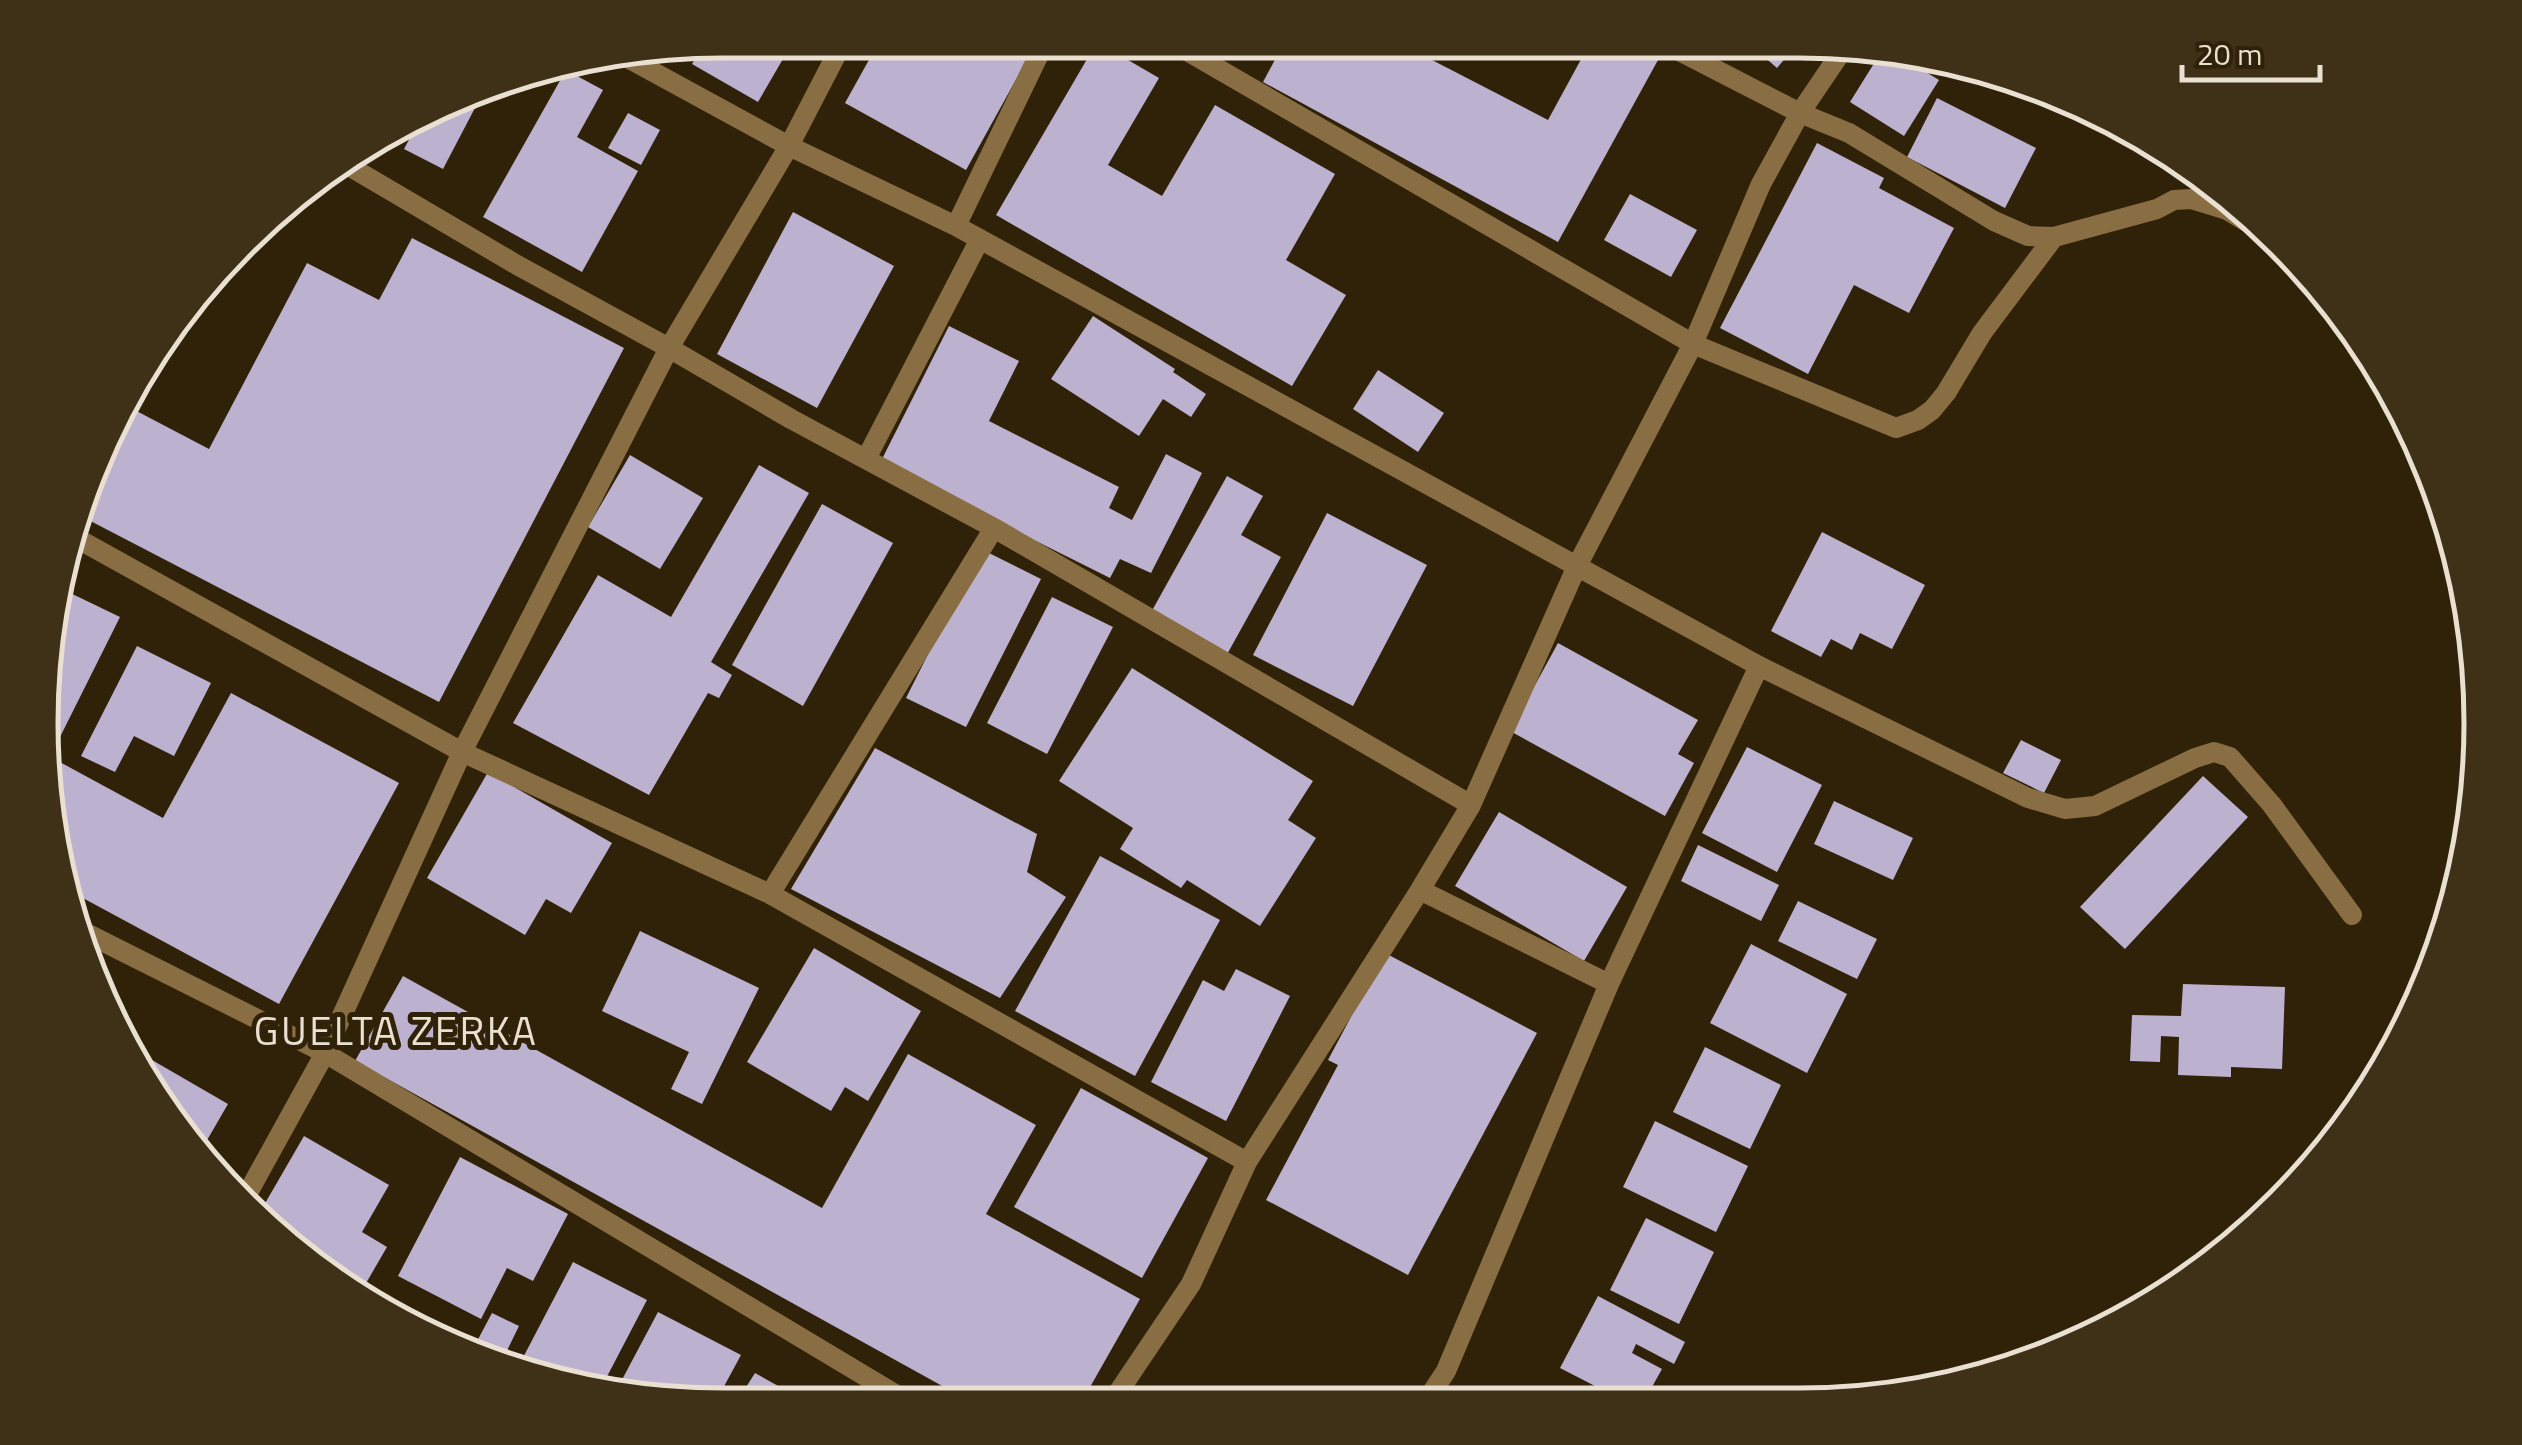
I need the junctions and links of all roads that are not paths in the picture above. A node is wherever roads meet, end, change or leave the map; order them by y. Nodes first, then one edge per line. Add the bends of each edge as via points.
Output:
1 (835, 58) edge
2 (1037, 58) edge
3 (1201, 58) edge
4 (1694, 58) edge
5 (1836, 59) edge
6 (637, 63) edge
7 (1800, 112) junction
8 (789, 146) junction
9 (354, 169) edge
10 (2219, 208) edge
11 (956, 226) junction
12 (2054, 237) junction
13 (980, 240) junction
14 (1693, 344) junction
15 (669, 348) junction
16 (866, 459) junction
17 (994, 528) junction
18 (83, 542) edge
19 (1577, 566) junction
20 (1759, 666) junction
21 (462, 752) junction
22 (1471, 805) junction
23 (1420, 890) junction
24 (770, 894) junction
25 (2352, 916) dead end
26 (93, 937) edge
27 (1609, 984) junction
28 (325, 1053) junction
29 (1246, 1162) junction
30 (249, 1190) edge
31 (883, 1388) edge
32 (1122, 1388) edge
33 (1435, 1388) edge

1 - 8 street
2 - 11 street
3 - 14 street
4 - 7 street
5 - 7 street
6 - 8 street
7 - 12 street via 1850,133 1994,222 2028,236
7 - 14 street via 1761,184
8 - 11 street
8 - 15 street
9 - 15 street
10 - 12 street via 2174,200
11 - 13 street
12 - 14 street via 1932,410 1896,428
13 - 16 street
13 - 19 street
14 - 19 street
15 - 16 street
15 - 21 street
16 - 17 street
17 - 22 street
17 - 24 street
18 - 21 street
19 - 20 street
19 - 22 street
20 - 25 street via 2028,798 2065,809 2095,806 2195,758 2223,753 2272,804
20 - 27 street
21 - 24 street
21 - 28 street
22 - 23 street
23 - 27 street
23 - 29 street
24 - 29 street
26 - 28 street
27 - 33 street
28 - 30 street
28 - 31 street
29 - 32 street via 1191,1284

